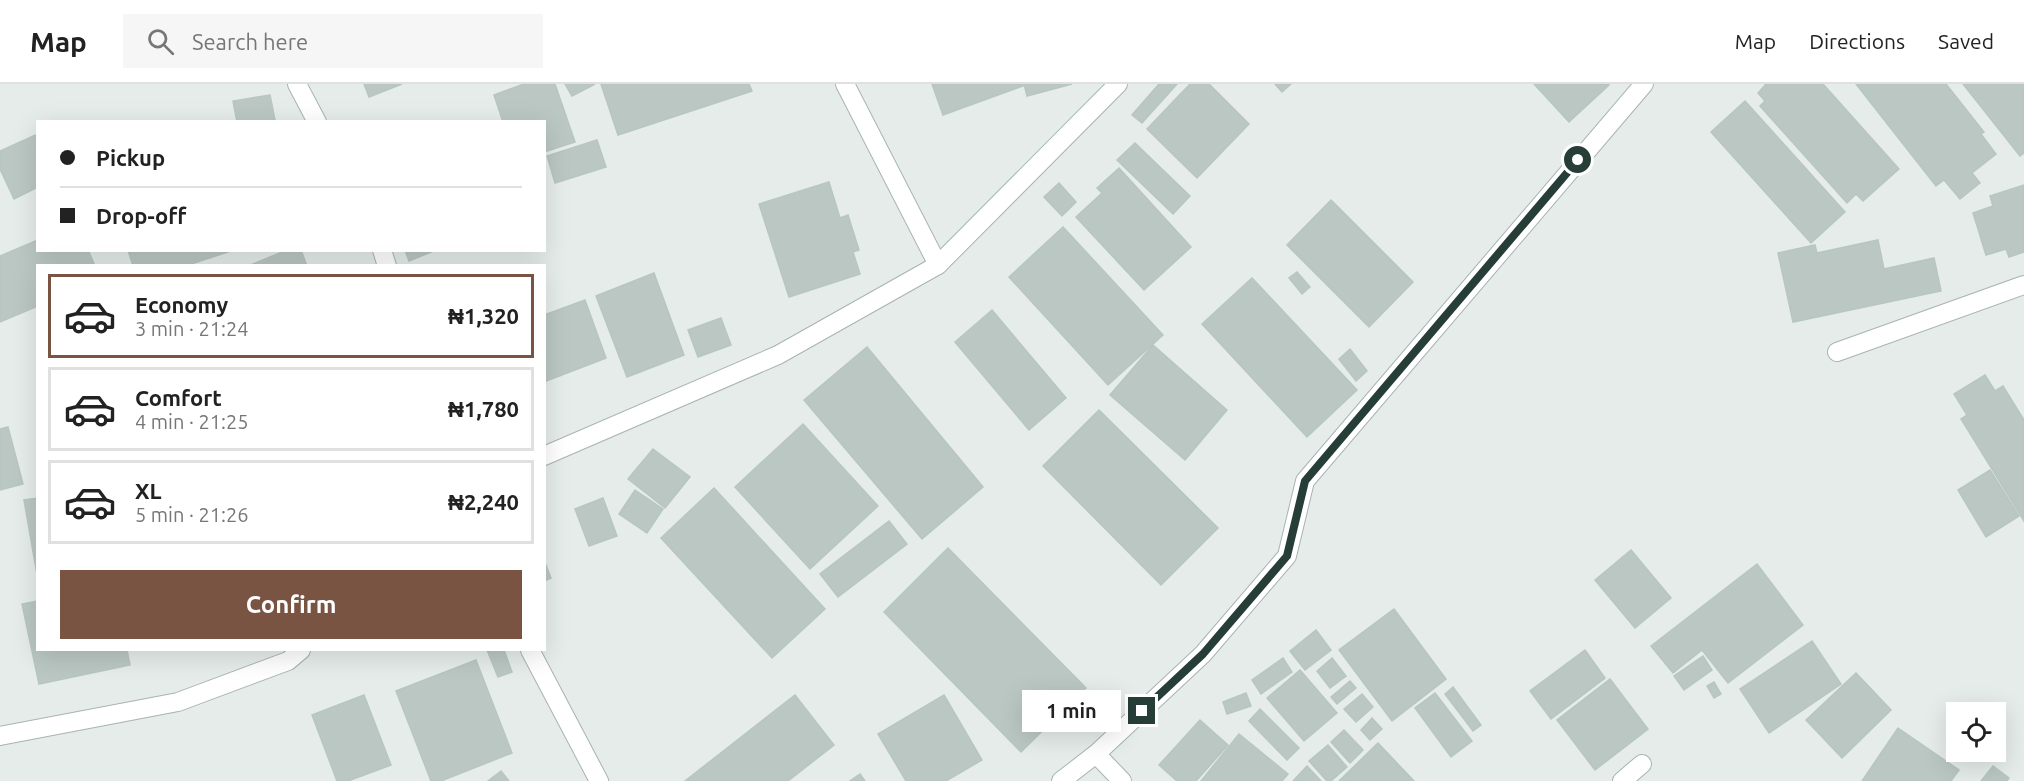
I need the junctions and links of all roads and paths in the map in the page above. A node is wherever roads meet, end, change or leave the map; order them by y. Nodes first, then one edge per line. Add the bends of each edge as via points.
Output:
1 (297, 84) edge
2 (845, 84) edge
3 (1118, 84) edge
4 (1644, 84) edge
5 (316, 120) edge
6 (938, 265) junction
7 (2024, 285) edge
8 (1837, 352) dead end
9 (546, 455) edge
10 (300, 651) edge
11 (531, 651) edge
12 (0, 736) edge
13 (1096, 754) junction
14 (1642, 764) dead end
15 (599, 781) edge
16 (1061, 781) edge
17 (1122, 781) edge
18 (1622, 781) edge

1 - 5 street
2 - 6 street
3 - 6 street
4 - 13 street via 1305,481 1287,556 1203,654
6 - 9 street via 778,355
7 - 8 street
10 - 12 street via 288,661 178,702
11 - 15 street
13 - 16 street
13 - 17 street
14 - 18 street

